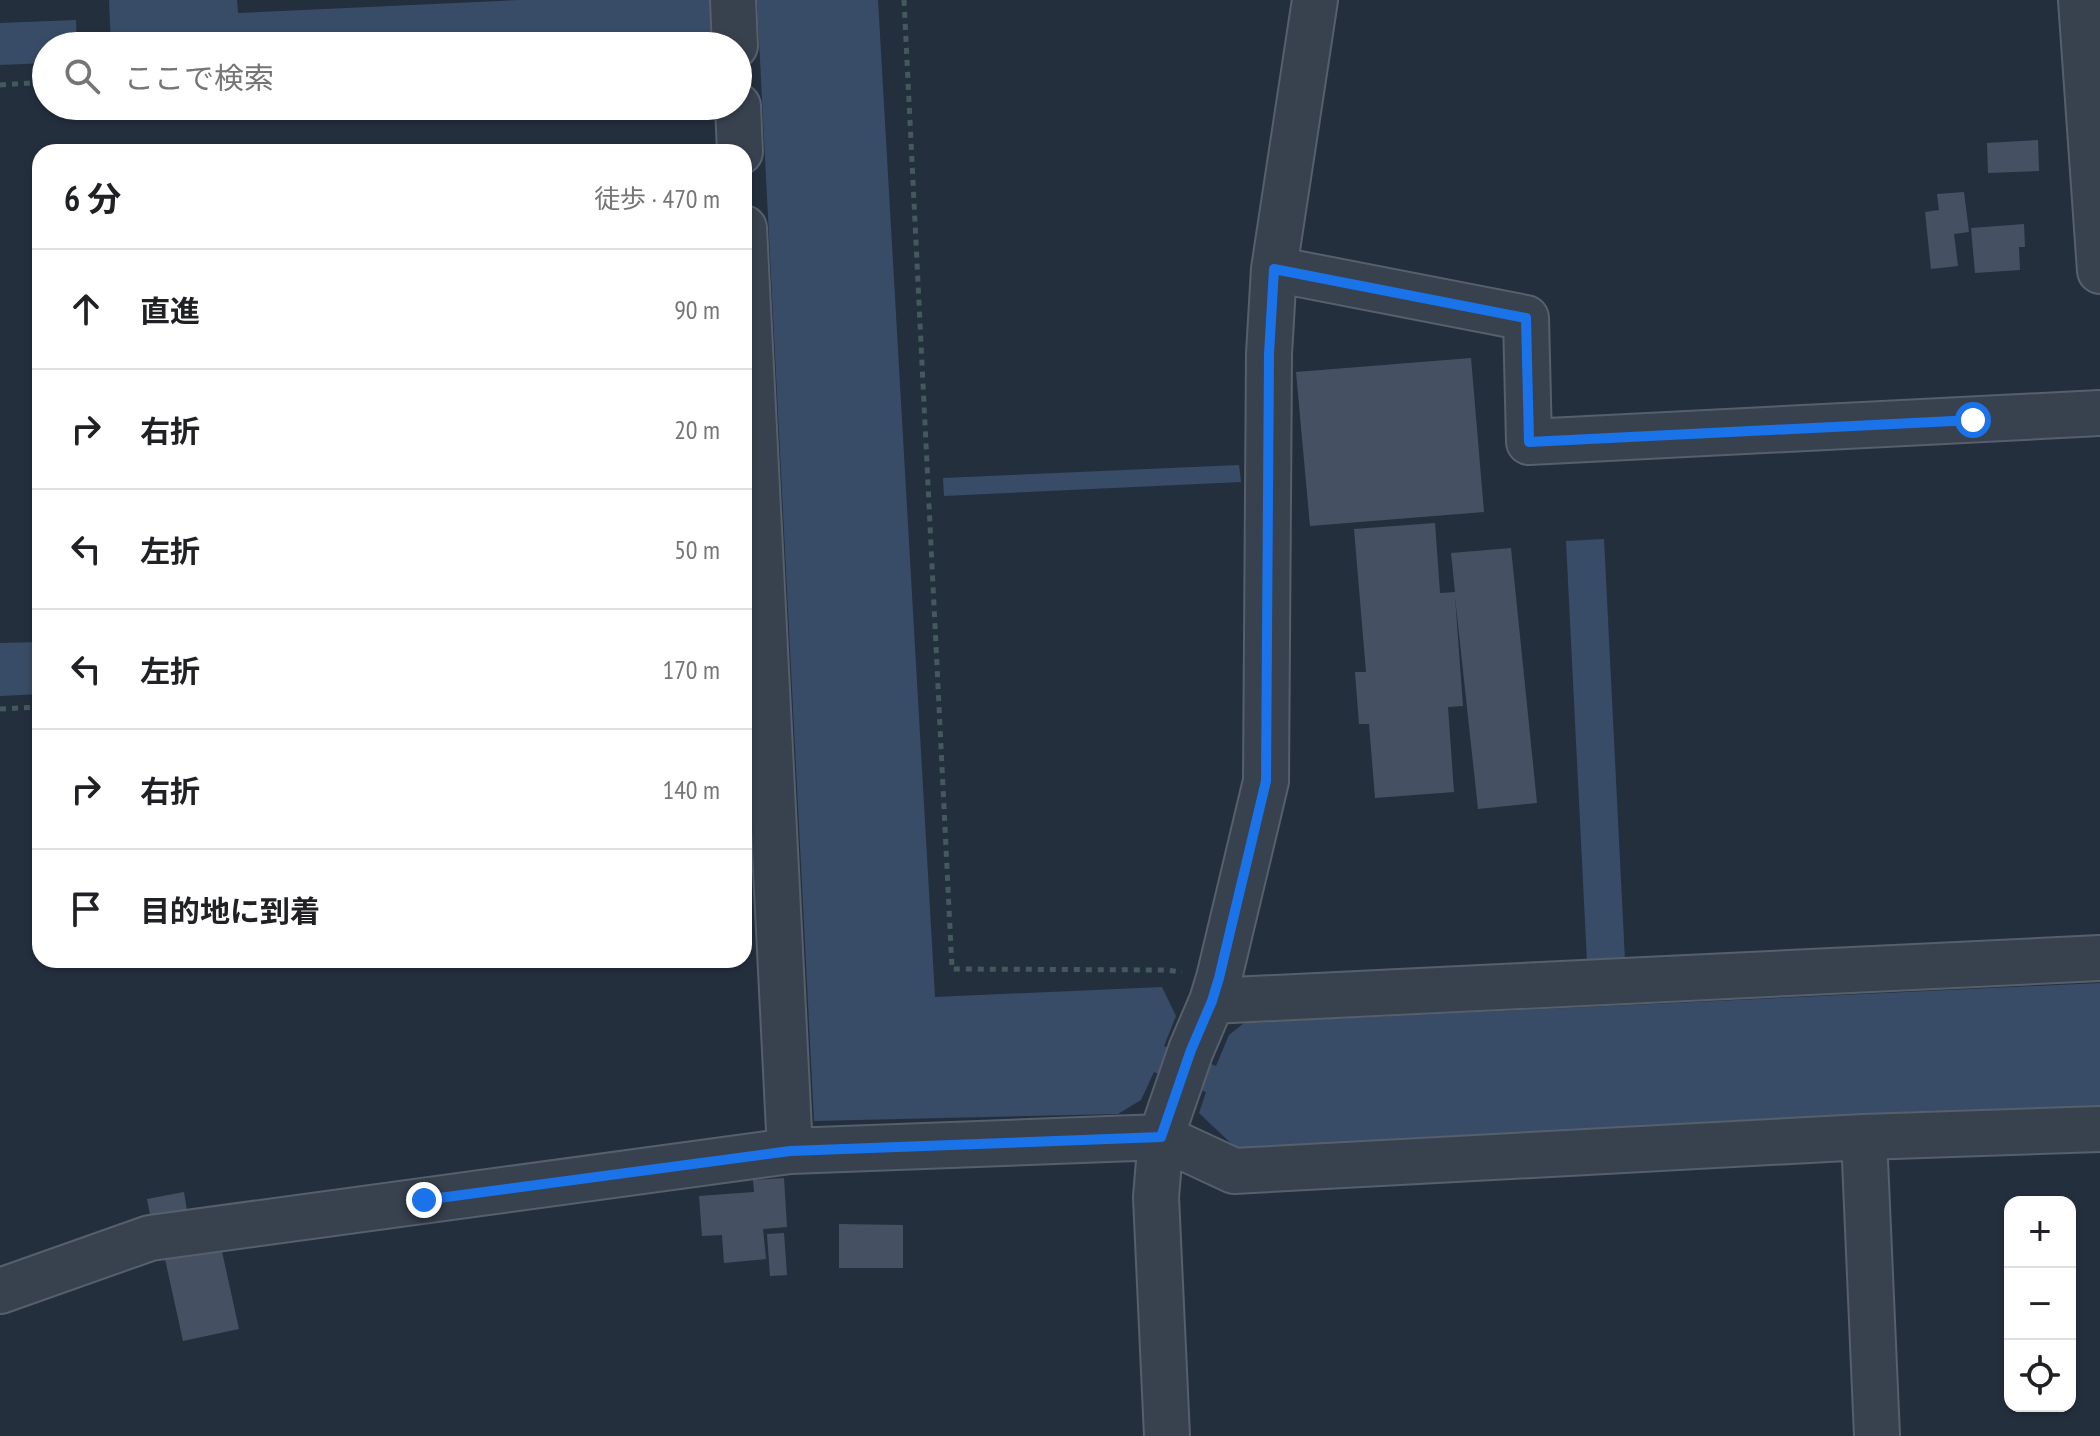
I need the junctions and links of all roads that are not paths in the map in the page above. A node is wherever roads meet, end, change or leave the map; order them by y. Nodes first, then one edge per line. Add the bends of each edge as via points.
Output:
1 (733, 0) edge
2 (1315, 0) edge
3 (2081, 0) edge
4 (734, 32) edge
5 (739, 120) edge
6 (740, 144) edge
7 (1274, 269) junction
8 (2100, 271) edge
9 (752, 389) edge
10 (2100, 413) edge
11 (2100, 958) edge
12 (1215, 990) junction
13 (2100, 1129) edge
14 (1161, 1137) junction
15 (1864, 1137) junction
16 (790, 1151) junction
17 (0, 1291) edge
18 (1167, 1436) edge
19 (1877, 1436) edge

1 - 4 street
2 - 7 street
3 - 8 street
5 - 6 street
7 - 10 street via 1526,318 1529,442
7 - 12 street via 1266,781
9 - 16 street
11 - 12 street
12 - 14 street
13 - 15 street
14 - 15 street via 1234,1171
14 - 16 street
14 - 18 street via 1156,1197
15 - 19 street
16 - 17 street via 150,1238

